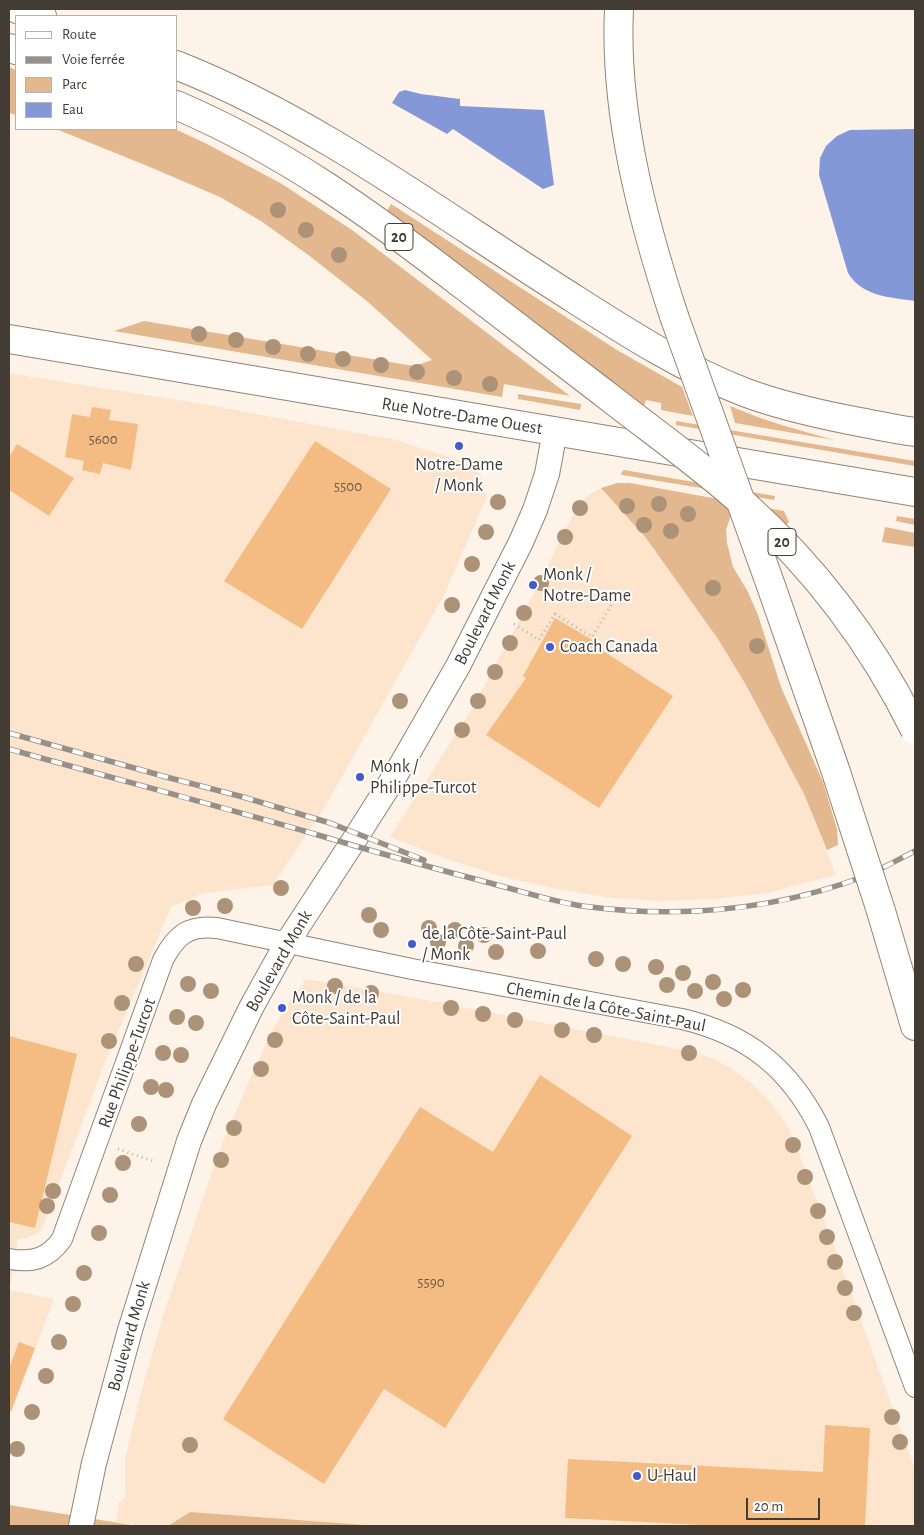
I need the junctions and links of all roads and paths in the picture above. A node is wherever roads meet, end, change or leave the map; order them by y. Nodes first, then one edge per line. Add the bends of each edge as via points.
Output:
1 (17, 9) edge
2 (619, 9) edge
3 (38, 15) edge
4 (178, 66) edge
5 (178, 106) edge
6 (9, 339) edge
7 (555, 431) junction
8 (915, 432) edge
9 (915, 492) edge
10 (616, 598) dead end
11 (514, 624) dead end
12 (915, 730) edge
13 (287, 943) junction
14 (915, 1026) edge
15 (118, 1149) dead end
16 (153, 1161) dead end
17 (9, 1259) edge
18 (915, 1387) edge
19 (81, 1526) edge

1 - 3 main road
2 - 14 main road, bridge via 620,62 629,143 659,270 836,769
4 - 8 main road via 302,124 588,308 710,377 746,393 795,407
5 - 12 main road, 20, bridge via 273,153 400,237 745,505 828,593 862,639
6 - 7 main road, Rue Notre-Dame Ouest
7 - 9 main road, Rue Notre-Dame Ouest
7 - 13 street, Boulevard Monk via 547,474 535,510 462,659 396,774
10 - 11 path via 592,637 555,614 540,641
13 - 17 street, Rue Philippe-Turcot via 212,928 188,930 178,937 164,960 62,1240 47,1255 26,1260
13 - 18 street, Chemin de la Côte-Saint-Paul via 682,1019 717,1029 750,1046 794,1086 819,1126
13 - 19 street, Boulevard Monk via 226,1057 189,1141 130,1330 94,1463
15 - 16 path

